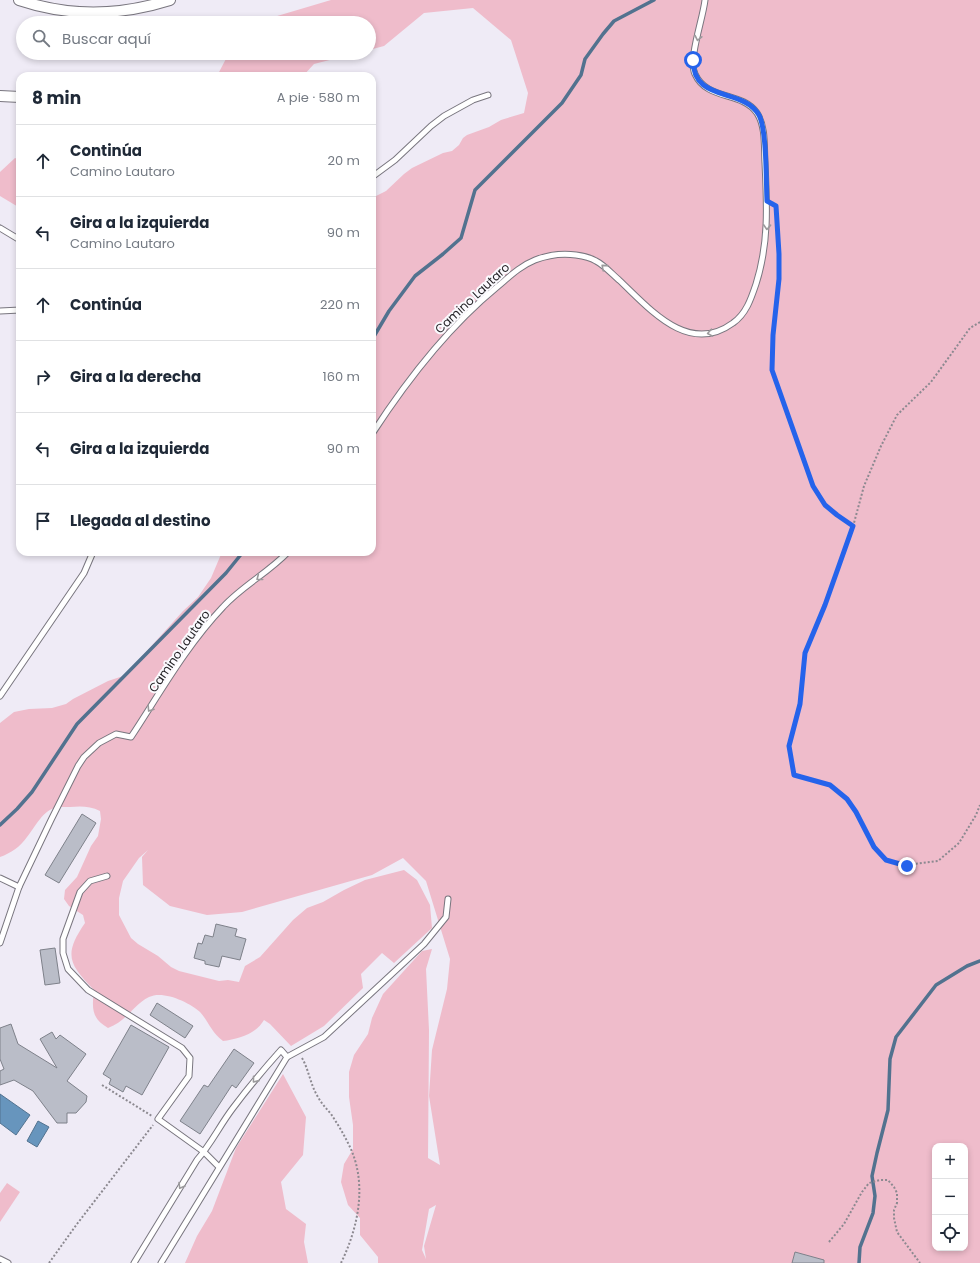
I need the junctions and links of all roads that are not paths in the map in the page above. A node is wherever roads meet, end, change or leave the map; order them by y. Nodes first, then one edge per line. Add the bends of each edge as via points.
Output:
1 (18, 0) edge
2 (170, 0) edge
3 (705, 0) edge
4 (488, 94) dead end
5 (0, 96) edge
6 (16, 97) edge
7 (376, 174) edge
8 (0, 228) edge
9 (16, 238) edge
10 (16, 310) edge
11 (0, 311) edge
12 (376, 428) edge
13 (91, 556) edge
14 (284, 556) edge
15 (0, 696) edge
16 (107, 876) dead end
17 (0, 878) edge
18 (19, 887) junction
19 (448, 899) dead end
20 (0, 943) edge
21 (287, 1057) junction
22 (204, 1152) junction
23 (220, 1167) junction
24 (0, 1259) edge
25 (8, 1263) edge
26 (134, 1263) edge
27 (161, 1263) edge

1 - 2 street via 60,11 98,13 136,9
3 -> 12 lane, Camino Lautaro via 693,60 694,71 704,86 719,94 746,102 760,117 763,130 766,235 760,271 747,307 740,317 715,332 683,332 654,314 597,261 576,255 545,256 520,268 490,292 448,333 411,377
4 - 7 lane via 444,116 396,160
5 - 6 street
8 - 9 lane
10 - 11 lane
13 - 15 lane via 84,574
14 -> 18 lane, Camino Lautaro via 239,591 212,619 189,648 131,737 116,734 99,743 84,757
16 - 22 lane via 90,881 80,892 64,932 63,953 68,969 88,990 182,1048 190,1058 189,1076 158,1119
17 - 18 lane
18 - 20 lane
19 - 21 lane via 446,917 424,944 324,1037
21 -> 22 lane via 281,1050 256,1078
21 - 23 lane
22 - 23 lane
22 -> 26 lane
23 - 27 lane
24 - 25 lane

